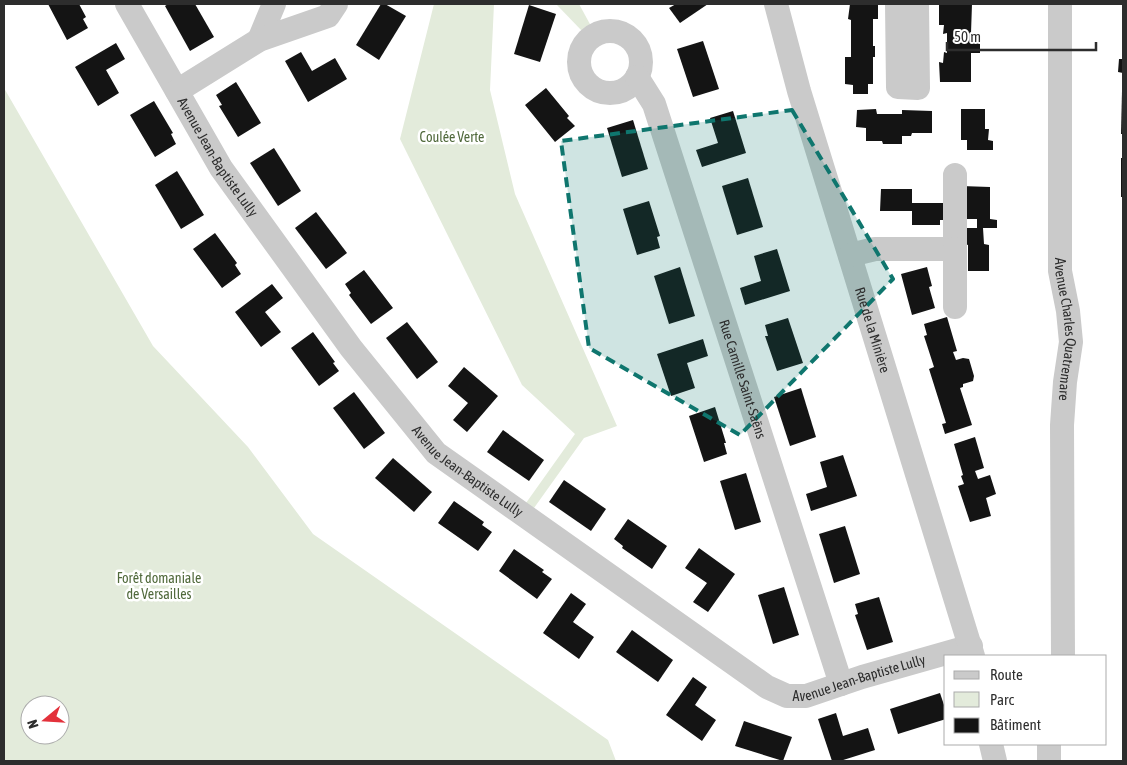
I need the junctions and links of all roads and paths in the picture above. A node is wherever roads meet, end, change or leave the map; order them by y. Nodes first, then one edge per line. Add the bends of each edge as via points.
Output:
1 (127, 4) edge
2 (274, 4) edge
3 (336, 4) edge
4 (776, 4) edge
5 (897, 4) edge
6 (917, 4) edge
7 (1047, 4) edge
8 (1060, 4) edge
9 (259, 40) junction
10 (637, 77) dead end
11 (177, 91) junction
12 (955, 175) dead end
13 (955, 249) junction
14 (850, 256) junction
15 (955, 307) dead end
16 (972, 651) edge
17 (956, 655) edge
18 (1048, 655) edge
19 (1063, 655) edge
20 (944, 658) edge
21 (841, 684) junction
22 (991, 745) edge
23 (1049, 745) edge
24 (1064, 745) edge
25 (995, 761) edge
26 (1049, 761) edge
27 (1064, 761) edge

1 - 11 street, Avenue Jean-Baptiste Lully
2 - 9 street
3 - 9 street via 328,16
4 - 14 street, Rue de la Minière
5 - 6 street via 898,87 918,88
7 - 18 street, Avenue Charles Quatremare via 1048,275 1055,338 1048,387
8 - 19 street, Avenue Charles Quatremare via 1060,271 1071,342 1062,425
9 - 11 street
10 - 21 street, Rue Camille Saint-Saëns via 654,104
11 - 21 street, Avenue Jean-Baptiste Lully via 222,168 350,348 436,453 767,687 786,696 806,696
12 - 13 street
13 - 14 street via 875,249
13 - 15 street
14 - 16 street, Rue de la Minière
16 - 17 street, Avenue Jean-Baptiste Lully
20 - 21 street, Avenue Jean-Baptiste Lully
22 - 25 street
23 - 26 street
24 - 27 street

